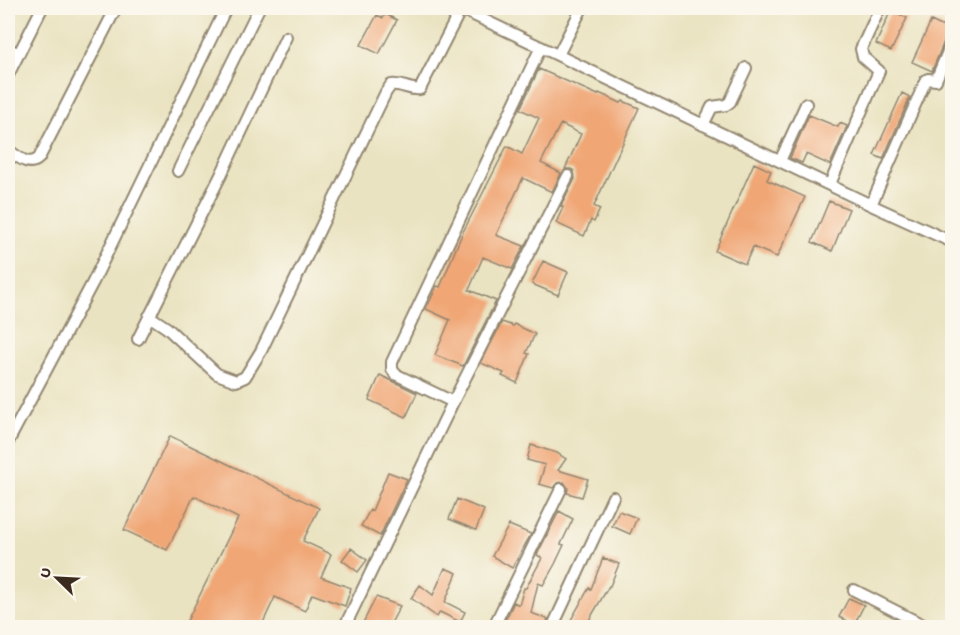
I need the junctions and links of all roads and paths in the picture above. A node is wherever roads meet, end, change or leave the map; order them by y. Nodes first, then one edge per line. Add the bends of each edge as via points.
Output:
1 (42, 8) edge
2 (116, 8) edge
3 (226, 8) edge
4 (259, 8) edge
5 (460, 8) edge
6 (582, 8) edge
7 (880, 8) edge
8 (286, 37) dead end
9 (952, 42) edge
10 (541, 47) junction
11 (8, 48) edge
12 (18, 54) junction
13 (558, 55) junction
14 (746, 68) dead end
15 (8, 75) edge
16 (806, 104) dead end
17 (703, 125) junction
18 (8, 150) edge
19 (780, 161) junction
20 (178, 171) dead end
21 (568, 176) dead end
22 (830, 184) junction
23 (871, 205) junction
24 (952, 242) edge
25 (149, 316) junction
26 (138, 339) dead end
27 (453, 402) junction
28 (8, 442) edge
29 (561, 489) dead end
30 (613, 498) dead end
31 (854, 590) dead end
32 (344, 627) edge
33 (493, 627) edge
34 (552, 627) edge
35 (929, 627) edge

1 - 12 street
2 - 18 street via 39,158 27,162
3 - 28 street via 93,282
4 - 20 street
5 - 10 street
5 - 25 street via 420,89 397,84 387,92 245,377 236,381 218,374
6 - 13 street
7 - 22 street via 861,49 863,57 879,71
8 - 25 street
9 - 23 street via 936,80 926,80
10 - 13 street
10 - 27 street via 392,362 394,374
11 - 12 street
12 - 15 street
13 - 17 street
14 - 17 street via 729,102 712,107
16 - 19 street
17 - 19 street
19 - 22 street
21 - 27 street
22 - 23 street
23 - 24 street
25 - 26 street
27 - 32 street
29 - 33 street
30 - 34 street
31 - 35 street

